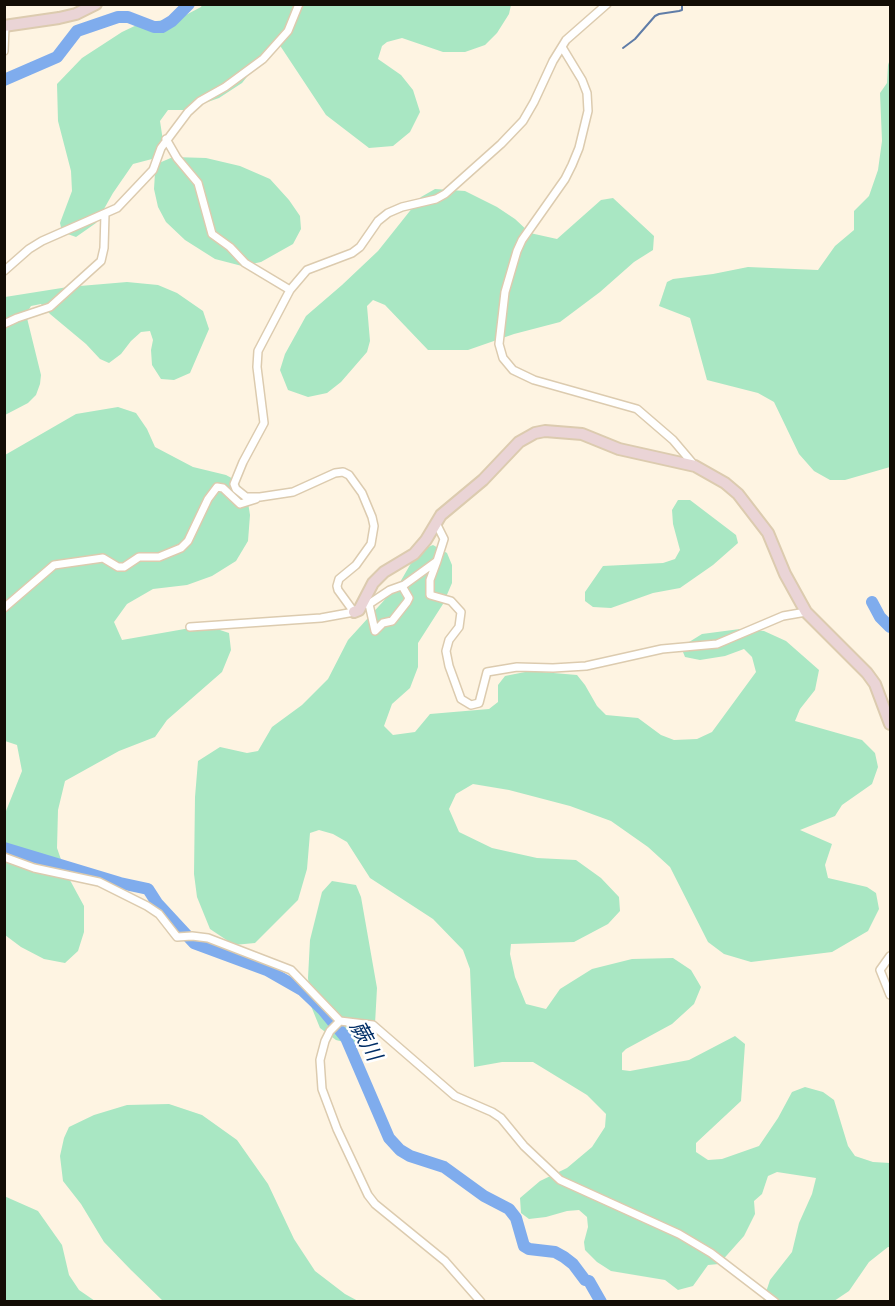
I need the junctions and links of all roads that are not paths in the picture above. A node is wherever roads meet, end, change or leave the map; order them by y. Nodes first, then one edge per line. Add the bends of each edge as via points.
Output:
1 (96, 4) edge
2 (299, 4) edge
3 (607, 4) edge
4 (5, 26) edge
5 (562, 47) junction
6 (4, 51) edge
7 (166, 139) junction
8 (105, 214) junction
9 (4, 272) edge
10 (290, 290) junction
11 (4, 324) edge
12 (695, 466) junction
13 (260, 498) junction
14 (436, 523) junction
15 (437, 561) junction
16 (402, 586) junction
17 (362, 607) junction
18 (4, 608) edge
19 (806, 612) junction
20 (190, 627) dead end
21 (891, 724) edge
22 (4, 857) edge
23 (891, 956) edge
24 (891, 995) edge
25 (340, 1021) junction
26 (481, 1302) edge
27 (775, 1302) edge

1 - 4 street via 76,14
2 - 7 street via 288,31 263,59 200,101
3 - 5 street via 566,39
4 - 6 street
5 - 10 street via 522,121 445,195 388,213 360,247 308,270
5 - 12 street via 582,80 588,111 572,165 517,251 505,292 499,344 503,358 513,370 534,380 637,409 673,440
7 - 8 street via 153,170 117,208
7 - 10 street via 198,183 212,234 245,263
8 - 9 street via 42,241
8 - 11 street via 101,261 50,307
10 - 13 street via 258,351 264,423 234,484 241,495
12 - 14 street via 619,449 582,434 535,433 519,442
12 - 19 street via 725,483 757,518
13 - 17 street via 293,492 335,473 343,472 352,479 369,509 374,536 337,586
13 - 18 street via 240,504 224,488 217,487 181,548 159,556 139,557 124,567 103,558 54,565
14 - 15 street via 444,539
14 - 17 street via 414,554 373,583
15 - 16 street
15 - 19 street via 430,580 430,595 451,601 461,612 459,627 449,640 447,651 460,699 471,705 479,703 487,672 518,667 586,666 662,649 717,644 783,616
16 - 17 street
16 - 17 street via 409,598 407,602 392,621 375,631
17 - 20 street via 321,618
19 - 21 street via 867,673
22 - 25 street via 34,868 99,882 159,914 177,937 208,938 291,969
23 - 24 street via 880,970
25 - 26 street via 325,1041 320,1060 322,1089 368,1195 445,1261
25 - 27 street via 373,1025 456,1096 501,1118 560,1180 679,1234

